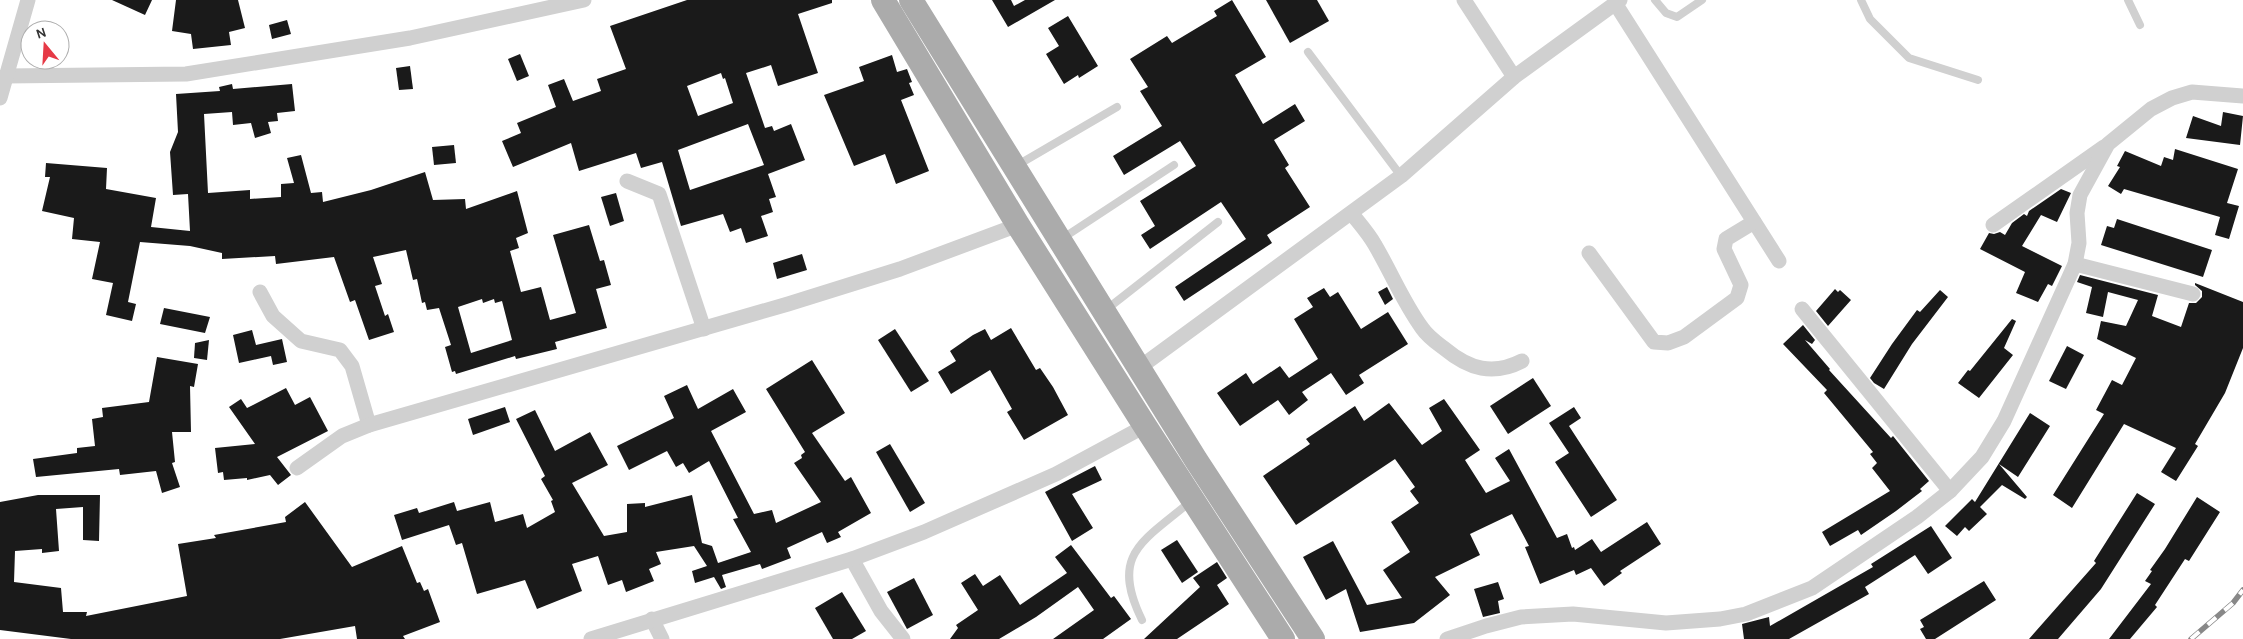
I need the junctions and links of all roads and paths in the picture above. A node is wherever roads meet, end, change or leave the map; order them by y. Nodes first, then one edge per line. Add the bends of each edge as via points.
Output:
1 (28, 0) edge
2 (584, 0) edge
3 (883, 0) edge
4 (911, 0) edge
5 (1464, 0) edge
6 (1656, 0) edge
7 (1702, 0) edge
8 (1861, 0) edge
9 (2128, 0) edge
10 (1618, 2) edge
11 (552, 3) edge
12 (2140, 25) dead end
13 (1308, 52) dead end
14 (5, 76) junction
15 (1514, 77) junction
16 (1978, 80) dead end
17 (2243, 96) edge
18 (0, 98) edge
19 (1116, 107) dead end
20 (2108, 144) junction
21 (1174, 164) dead end
22 (1014, 167) junction
23 (1402, 176) junction
24 (627, 181) dead end
25 (1352, 214) junction
26 (1218, 222) dead end
27 (1754, 222) junction
28 (1018, 224) junction
29 (1992, 226) dead end
30 (1059, 240) junction
31 (1589, 253) dead end
32 (1779, 261) dead end
33 (2075, 264) junction
34 (260, 292) dead end
35 (2193, 294) dead end
36 (1802, 309) dead end
37 (1103, 311) junction
38 (704, 329) junction
39 (1522, 360) dead end
40 (1134, 361) junction
41 (1109, 369) junction
42 (370, 425) junction
43 (1145, 426) junction
44 (297, 468) dead end
45 (1950, 491) junction
46 (1193, 500) junction
47 (1228, 509) junction
48 (1207, 522) junction
49 (852, 559) junction
50 (652, 619) junction
51 (1142, 620) dead end
52 (591, 639) edge
53 (662, 639) edge
54 (903, 639) edge
55 (1283, 639) edge
56 (1313, 639) edge
57 (1447, 639) edge

1 - 14 street
2 - 11 street
3 - 28 main road
4 - 22 main road
5 - 15 street
6 - 7 lane via 1666,13 1677,17
8 - 16 lane via 1870,19 1909,58
9 - 12 lane
10 - 15 street
10 - 27 street
11 - 14 street via 410,38 186,74
13 - 23 lane
14 - 18 street
15 - 23 street
17 - 20 street via 2192,92 2172,98 2151,109
19 - 22 lane
20 - 29 street
20 - 33 street via 2080,195
21 - 30 lane
22 - 30 main road
23 - 25 street
24 - 38 street via 659,194
25 - 39 street via 1374,242 1423,330 1438,344 1479,369 1496,370
25 - 40 street
26 - 37 lane
27 - 31 street via 1726,240 1724,249 1740,284 1737,298 1684,337 1668,343 1654,342
27 - 32 street
28 - 38 street via 900,270
28 - 41 main road
30 - 37 main road
33 - 35 street
33 - 45 street via 2004,421 1982,457
34 - 42 street via 273,316 301,341 340,350 352,366
36 - 45 street
37 - 40 main road
38 - 42 street
40 - 41 main road
40 - 47 main road
41 - 43 main road
42 - 44 street via 342,436
43 - 46 main road
43 - 49 street via 1056,474 924,532
45 - 57 street via 1918,517 1812,588 1746,614 1666,623 1572,614 1521,617
46 - 48 main road
46 - 51 lane via 1137,547 1128,570 1133,602
47 - 48 main road
47 - 56 main road
48 - 55 main road
49 - 50 street
49 - 54 street via 881,611
50 - 52 street
50 - 53 street

